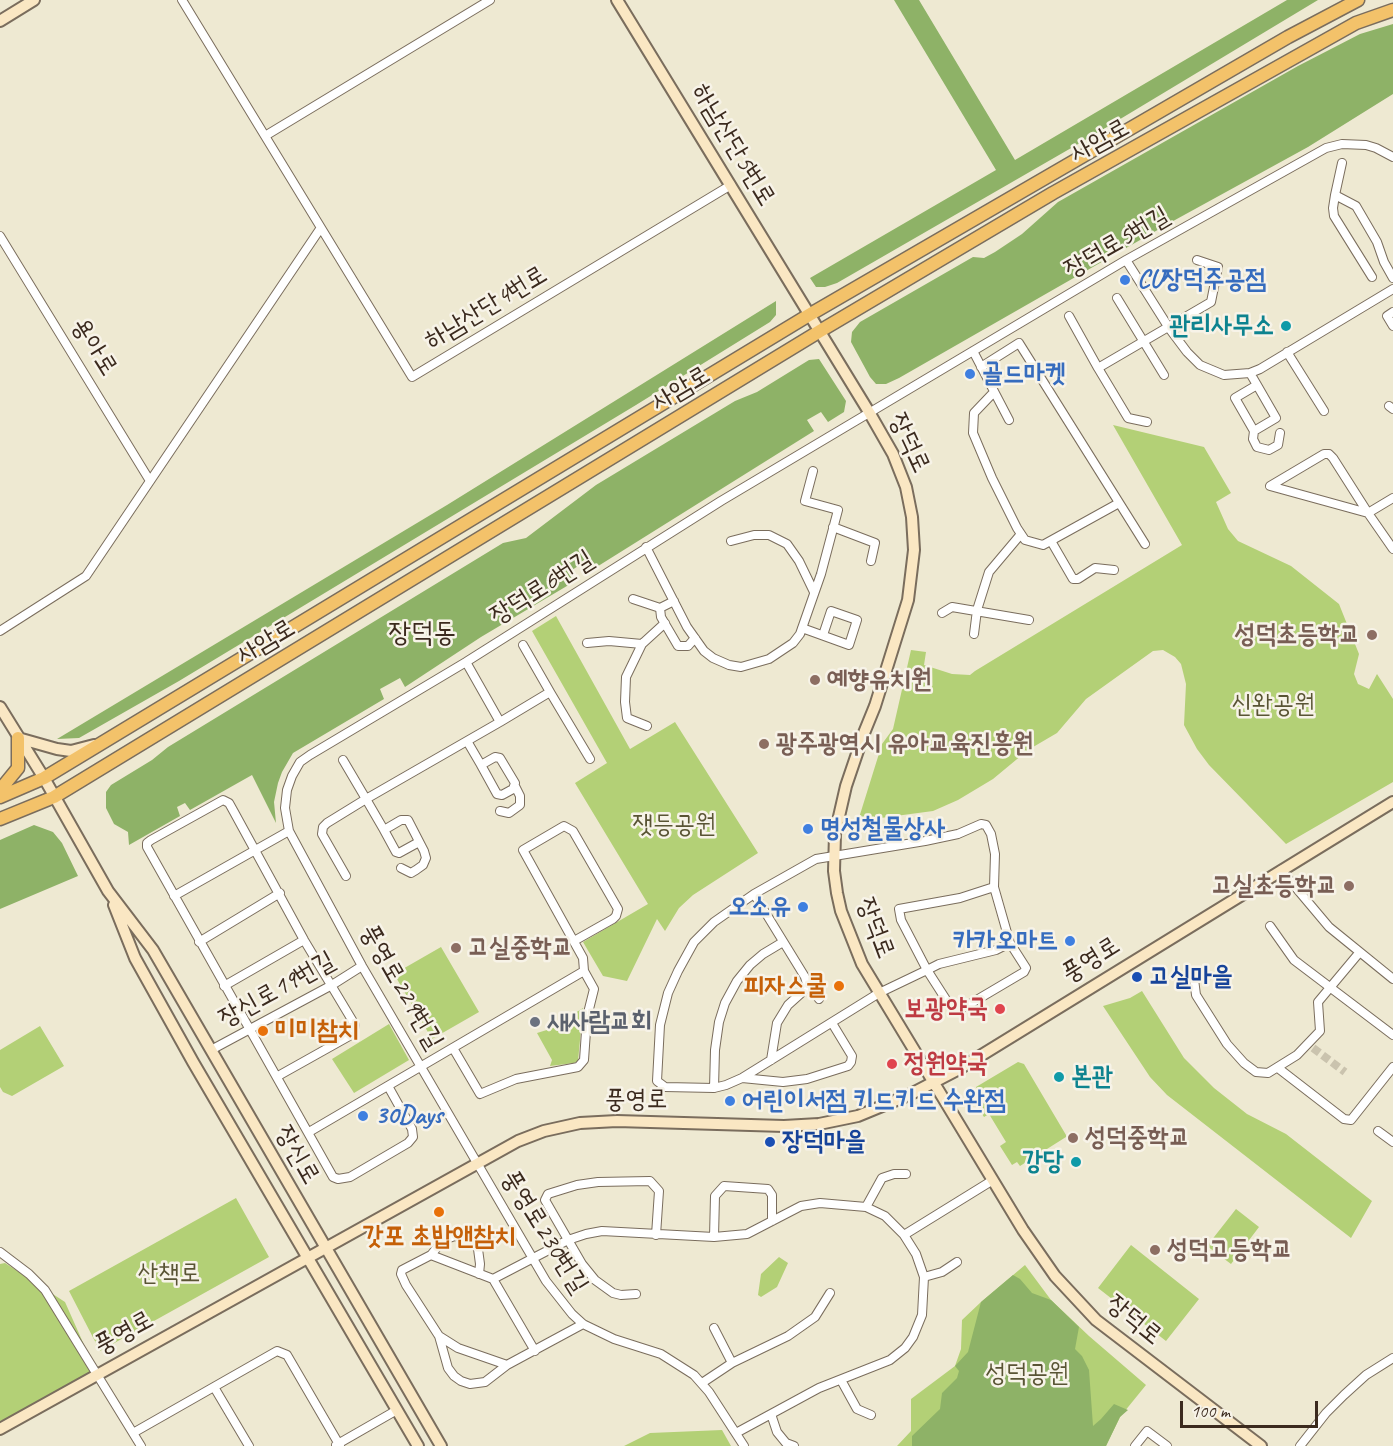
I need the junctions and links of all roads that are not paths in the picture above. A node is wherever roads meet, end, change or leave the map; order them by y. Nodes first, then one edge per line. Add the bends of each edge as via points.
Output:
1 (34, 0) edge
2 (182, 0) edge
3 (490, 0) edge
4 (617, 0) edge
5 (1358, 0) edge
6 (1393, 10) edge
7 (0, 21) edge
8 (265, 136) junction
9 (1393, 157) edge
10 (1342, 163) dead end
11 (731, 185) junction
12 (1335, 195) junction
13 (320, 229) junction
14 (0, 236) edge
15 (1126, 260) junction
16 (1197, 260) dead end
17 (1372, 278) dead end
18 (1393, 278) edge
19 (1393, 289) edge
20 (1117, 298) dead end
21 (1393, 312) edge
22 (809, 315) junction
23 (1069, 316) dead end
24 (1393, 326) edge
25 (1169, 327) junction
26 (820, 332) junction
27 (1144, 343) junction
28 (973, 351) junction
29 (1287, 352) junction
30 (981, 368) junction
31 (1098, 368) junction
32 (1250, 373) junction
33 (1164, 375) dead end
34 (1257, 385) junction
35 (994, 392) junction
36 (1324, 411) dead end
37 (869, 412) junction
38 (1009, 420) dead end
39 (1147, 422) dead end
40 (1254, 431) junction
41 (1280, 433) dead end
42 (813, 471) dead end
43 (150, 481) junction
44 (1393, 498) edge
45 (1119, 503) junction
46 (1368, 513) junction
47 (833, 527) junction
48 (1021, 534) junction
49 (730, 541) dead end
50 (1051, 542) junction
51 (1145, 544) dead end
52 (646, 547) junction
53 (1393, 549) edge
54 (871, 561) dead end
55 (1114, 570) dead end
56 (814, 592) junction
57 (633, 599) dead end
58 (674, 601) junction
59 (660, 608) junction
60 (977, 610) junction
61 (942, 613) dead end
62 (1029, 621) dead end
63 (665, 623) junction
64 (802, 628) junction
65 (0, 631) edge
66 (974, 634) dead end
67 (823, 635) junction
68 (695, 638) junction
69 (587, 643) dead end
70 (642, 644) junction
71 (524, 645) dead end
72 (466, 662) junction
73 (550, 692) junction
74 (0, 707) edge
75 (500, 722) junction
76 (647, 726) dead end
77 (18, 738) junction
78 (467, 741) junction
79 (104, 743) junction
80 (591, 759) dead end
81 (343, 760) dead end
82 (481, 765) junction
83 (44, 778) junction
84 (515, 786) junction
85 (0, 790) edge
86 (0, 797) edge
87 (54, 797) junction
88 (366, 799) junction
89 (1393, 802) edge
90 (500, 811) dead end
91 (0, 819) edge
92 (384, 830) junction
93 (289, 831) junction
94 (419, 842) junction
95 (255, 850) junction
96 (835, 856) junction
97 (401, 868) dead end
98 (1281, 870) junction
99 (346, 876) dead end
100 (994, 887) junction
101 (108, 891) junction
102 (280, 893) junction
103 (754, 894) junction
104 (174, 896) junction
105 (1270, 926) dead end
106 (304, 940) junction
107 (574, 941) junction
108 (199, 942) junction
109 (783, 942) junction
110 (1010, 943) junction
111 (1359, 953) junction
112 (362, 966) junction
113 (927, 970) junction
114 (584, 972) junction
115 (1194, 979) dead end
116 (1393, 979) edge
117 (332, 985) junction
118 (224, 986) junction
119 (808, 987) junction
120 (1330, 987) junction
121 (879, 993) junction
122 (819, 999) dead end
123 (832, 1023) junction
124 (250, 1028) junction
125 (1393, 1035) edge
126 (453, 1048) junction
127 (211, 1050) junction
128 (771, 1060) junction
129 (422, 1065) junction
130 (1393, 1067) edge
131 (1278, 1068) junction
132 (278, 1076) junction
133 (742, 1078) junction
134 (934, 1083) junction
135 (388, 1086) junction
136 (714, 1088) junction
137 (1377, 1131) dead end
138 (309, 1132) junction
139 (1393, 1142) edge
140 (477, 1164) junction
141 (906, 1174) dead end
142 (993, 1180) junction
143 (866, 1206) junction
144 (772, 1221) junction
145 (656, 1235) junction
146 (904, 1235) junction
147 (714, 1237) junction
148 (568, 1240) junction
149 (325, 1247) junction
150 (0, 1252) edge
151 (431, 1255) junction
152 (307, 1257) junction
153 (532, 1258) junction
154 (957, 1262) dead end
155 (478, 1274) junction
156 (924, 1277) junction
157 (492, 1279) junction
158 (636, 1293) dead end
159 (830, 1293) dead end
160 (583, 1324) junction
161 (714, 1328) dead end
162 (438, 1336) junction
163 (913, 1337) junction
164 (919, 1344) dead end
165 (536, 1351) junction
166 (1393, 1358) edge
167 (732, 1362) junction
168 (507, 1365) junction
169 (97, 1374) junction
170 (841, 1380) junction
171 (702, 1383) junction
172 (214, 1387) junction
173 (397, 1410) junction
174 (771, 1414) junction
175 (871, 1415) dead end
176 (0, 1429) edge
177 (133, 1433) junction
178 (736, 1433) junction
179 (338, 1445) edge
180 (141, 1446) edge
181 (249, 1446) edge
182 (418, 1446) edge
183 (441, 1446) edge
184 (744, 1446) edge
185 (794, 1446) edge
186 (1135, 1446) edge
187 (1167, 1446) edge
188 (1261, 1446) edge
189 (1300, 1446) edge

1 - 7 main road
2 - 8 street, 하남산단4번로
3 - 8 street
4 - 11 main road, 하남산단5번로
5 - 22 main road, 사암로 via 1287,37
6 - 26 main road, 사암로 via 1356,23 1294,57 1053,193
8 - 13 street, 하남산단4번로
9 - 15 street, 장덕로5번길 via 1366,145 1326,148
10 - 12 street
11 - 13 street, 하남산단4번로 via 412,377
11 - 22 main road, 하남산단5번로
12 - 17 street via 1334,216
12 - 18 street via 1356,206
13 - 43 street
14 - 43 street, 용아로
15 - 25 street
15 - 28 street, 장덕로5번길
16 - 25 street via 1218,267 1211,302
19 - 29 street
20 - 27 street
21 - 24 street via 1387,316
22 - 26 main road, 장덕로
22 - 79 main road, 사암로
23 - 31 street
25 - 27 street
25 - 32 street via 1200,365 1224,375
26 - 37 main road, 장덕로
26 - 87 main road, 사암로
27 - 31 street
27 - 33 street
28 - 30 street
28 - 37 street, 장덕로5번길
29 - 32 street
29 - 36 street
30 - 35 street
30 - 45 street via 1019,343
31 - 39 street via 1128,418
32 - 34 street
34 - 40 street via 1276,418
34 - 40 street via 1234,398
35 - 38 street
35 - 48 street via 974,413 973,433
37 - 52 street, 장덕로6번길
37 - 96 main road, 장덕로 via 906,487 913,530 913,564 903,621 846,786 835,834
40 - 41 street via 1257,447 1269,450 1278,445
42 - 47 street via 805,501 838,510
43 - 65 street via 86,576
44 - 46 street
45 - 50 street
45 - 51 street
46 - 46 street via 1329,454 1270,486
46 - 53 street
47 - 54 street via 875,543
47 - 56 street
48 - 50 street via 1026,540 1043,545
48 - 60 street via 989,572
49 - 56 street via 769,535 787,544
50 - 55 street via 1073,579 1095,568
52 - 58 street
52 - 72 street, 장덕로6번길
56 - 64 street
57 - 59 street
58 - 59 street
58 - 68 street
59 - 63 street
60 - 61 street via 952,607
60 - 62 street
60 - 66 street
63 - 68 street via 678,646 688,646
63 - 70 street
64 - 67 street
64 - 68 street via 781,653 741,667 713,658
67 - 67 street via 849,645 857,620 831,611
69 - 70 street
70 - 76 street via 626,677 624,702 627,718
71 - 73 street
72 - 75 street
72 - 93 street, 장덕로6번길 via 300,762 287,790
73 - 75 street
73 - 80 street
74 - 77 main road
75 - 78 street
77 - 79 main road via 71,750
77 - 83 main road
77 - 85 main road via 18,768
78 - 82 street
78 - 88 street
79 - 83 main road, 사암로
81 - 88 street
82 - 84 street via 499,795
82 - 84 street via 498,756
83 - 86 main road, 사암로
83 - 87 main road, 장신로
84 - 90 street via 520,805 509,813
87 - 91 main road, 사암로
87 - 101 main road, 장신로
88 - 92 street
88 - 99 street via 323,827 322,834
89 - 98 main road, 풍영로
92 - 94 street via 396,852
92 - 94 street via 408,820
93 - 95 street
93 - 112 street, 풍영로229번길
94 - 97 street via 426,858 423,865 411,873
95 - 102 street
95 - 104 street
95 - 104 street via 223,800 160,835 147,847
96 - 100 street via 958,834 981,824 991,834
96 - 103 street via 809,862
96 - 121 main road, 장덕로 via 841,911 862,964
98 - 111 street via 1322,920
98 - 134 main road, 풍영로
100 - 110 street
100 - 113 street via 960,898 899,909
101 - 127 main road, 장신로 via 153,950
101 - 152 main road, 장신로 via 135,958
102 - 106 street
102 - 108 street
103 - 109 street
103 - 136 street via 725,913 694,942 672,981 660,1026 658,1083 665,1087
104 - 108 street
105 - 120 street via 1294,960
106 - 117 street
106 - 118 street
107 - 107 street via 523,850 564,826 573,831 618,909 613,919
107 - 114 street via 583,958
108 - 118 street
109 - 119 street
109 - 136 street via 750,965 725,1003 719,1022
110 - 113 street
110 - 113 street via 1025,971 958,1011 952,1009
111 - 116 street
111 - 120 street
112 - 117 street, 장신로19번길
112 - 129 street, 풍영로229번길
113 - 121 street
114 - 126 street
114 - 126 street via 594,989 587,1017 585,1056 578,1067 516,1078 480,1094
115 - 131 street via 1196,995 1244,1063 1256,1072 1268,1073
117 - 124 street, 장신로19번길
117 - 132 street via 355,1025 353,1034
118 - 124 street
119 - 122 street
119 - 128 street via 788,1005 777,1023
120 - 125 street
120 - 131 street via 1318,1002 1320,1031 1311,1046
121 - 123 street
121 - 134 main road, 장덕로
123 - 128 street
123 - 133 street via 852,1056 848,1066 783,1082
124 - 127 street, 장신로19번길
124 - 132 street
126 - 129 street
127 - 149 main road, 장신로
128 - 133 street
129 - 135 street
129 - 140 street, 풍영로229번길
130 - 131 street via 1351,1120 1344,1119
132 - 138 street
133 - 136 street
134 - 140 main road, 풍영로 via 858,1116 819,1124 580,1123 518,1140
134 - 142 main road, 장덕로
135 - 138 street
135 - 138 street via 413,1137 350,1177 333,1177
137 - 139 street
140 - 149 main road, 풍영로
140 - 153 street, 풍영로230번길
141 - 143 street via 882,1178
142 - 146 street
142 - 188 main road, 장덕로 via 1055,1276 1096,1320
143 - 144 street via 801,1206
143 - 146 street via 885,1216
144 - 147 street via 747,1234
144 - 147 street via 772,1195 768,1189 724,1186 715,1196
145 - 147 street
145 - 148 street via 602,1231
145 - 148 street via 659,1191 654,1184 598,1182 548,1194 545,1200
146 - 156 street
148 - 153 street
148 - 158 street via 582,1264 604,1287 621,1295
149 - 152 main road, 풍영로
149 - 183 main road, 장신로
150 - 169 street via 45,1290
151 - 155 street
151 - 155 street via 443,1240 465,1238 478,1248
151 - 162 street via 401,1274
152 - 169 main road, 풍영로
152 - 173 main road, 장신로
153 - 157 street
153 - 160 street, 풍영로230번길 via 561,1302
154 - 156 street
155 - 157 street
156 - 163 street via 922,1315
157 - 165 street
159 - 167 street via 815,1317 788,1336
160 - 165 street
160 - 171 street, 풍영로230번길 via 661,1354
161 - 167 street
162 - 168 street
162 - 168 street via 448,1368 461,1381 485,1382
163 - 164 street
163 - 170 street via 890,1360
165 - 168 street
166 - 189 street via 1344,1395
167 - 171 street
169 - 176 main road, 풍영로
169 - 177 street
170 - 174 street
170 - 175 street via 857,1409
171 - 178 street, 풍영로230번길
172 - 177 street
172 - 179 street via 277,1351 287,1355
172 - 181 street
173 - 179 street
173 - 182 main road, 장신로
174 - 178 street
174 - 185 street via 777,1432
177 - 180 street
178 - 184 street, 풍영로230번길
186 - 187 street via 1148,1431

